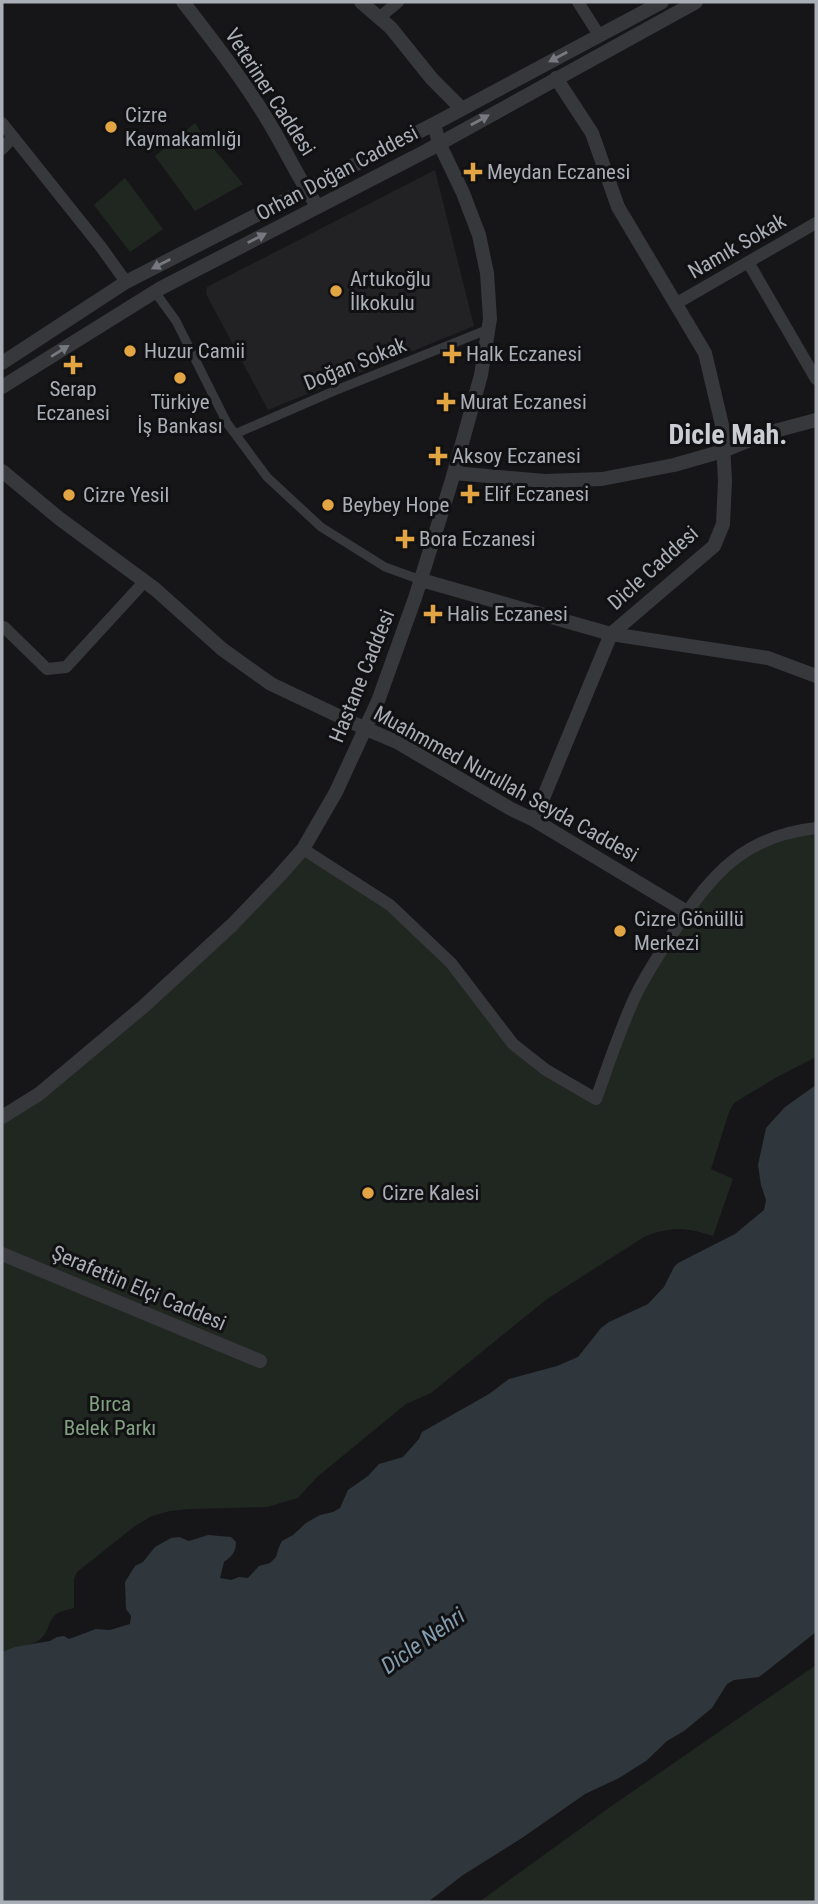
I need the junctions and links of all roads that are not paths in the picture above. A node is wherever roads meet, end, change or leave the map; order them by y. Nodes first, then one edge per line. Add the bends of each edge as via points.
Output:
1 (183, 2) edge
2 (361, 2) edge
3 (398, 2) edge
4 (578, 2) edge
5 (662, 2) edge
6 (696, 2) edge
7 (379, 18) junction
8 (600, 35) junction
9 (556, 78) junction
10 (462, 109) junction
11 (2, 123) edge
12 (434, 124) junction
13 (13, 138) junction
14 (439, 143) junction
15 (2, 149) edge
16 (306, 189) junction
17 (318, 207) junction
18 (816, 223) edge
19 (748, 261) junction
20 (126, 282) junction
21 (155, 292) junction
22 (677, 303) junction
23 (489, 329) junction
24 (2, 363) edge
25 (816, 379) edge
26 (2, 387) edge
27 (816, 420) edge
28 (236, 434) junction
29 (723, 451) junction
30 (2, 471) edge
31 (454, 473) junction
32 (421, 580) junction
33 (145, 581) junction
34 (2, 627) edge
35 (611, 634) junction
36 (816, 676) edge
37 (364, 728) junction
38 (534, 820) junction
39 (816, 828) edge
40 (303, 849) junction
41 (687, 912) junction
42 (2, 1116) edge
43 (2, 1254) edge
44 (260, 1361) dead end

1 - 16 street, Veteriner Caddesi via 273,130
2 - 7 street
3 - 7 street
4 - 8 street
5 - 8 street, Orhan Doğan Caddesi
6 - 9 street, Orhan Doğan Caddesi
7 - 10 street
8 -> 10 street, Orhan Doğan Caddesi
14 -> 9 street, Orhan Doğan Caddesi
9 - 22 street, Dicle Caddesi via 592,133 618,207
10 - 12 street, Orhan Doğan Caddesi
11 - 13 street
12 - 14 street, Hastane Caddesi
12 - 16 street, Orhan Doğan Caddesi
13 - 15 street
13 - 20 street
14 - 17 street, Orhan Doğan Caddesi
14 - 23 street, Hastane Caddesi via 479,235 487,273
16 - 17 street, Veteriner Caddesi
16 -> 20 street, Orhan Doğan Caddesi
21 -> 17 street, Orhan Doğan Caddesi
18 - 19 street, Namık Sokak
19 - 22 street, Namık Sokak
19 - 25 street
20 - 21 street
20 - 24 street, Orhan Doğan Caddesi
26 -> 21 street, Orhan Doğan Caddesi
21 - 28 street via 176,321
22 - 29 street, Dicle Caddesi via 705,353 722,425
23 - 28 street, Doğan Sokak
23 - 31 street, Hastane Caddesi
27 - 29 street
28 - 32 street via 267,477 321,527 385,567
29 - 31 street via 674,466 601,479 545,481
29 - 35 street, Dicle Caddesi via 723,524 713,546
30 - 33 street, Muahmmed Nurullah Seyda Caddesi
31 - 32 street, Hastane Caddesi
32 - 35 street
32 - 37 street, Hastane Caddesi
33 - 34 street via 66,667 47,669
33 - 37 street, Muahmmed Nurullah Seyda Caddesi via 222,649 271,684
35 - 36 street via 768,658
35 - 38 street, Dicle Caddesi
37 - 38 street, Muahmmed Nurullah Seyda Caddesi
37 - 40 street, Hastane Caddesi
38 - 41 street, Muahmmed Nurullah Seyda Caddesi
39 - 41 street via 784,833 752,847 713,878
40 - 41 street via 390,905 451,963 513,1044 596,1100 634,1000
40 - 42 street, Hastane Caddesi via 232,925 144,1006 39,1094
43 - 44 street, Şerafettin Elçi Caddesi

